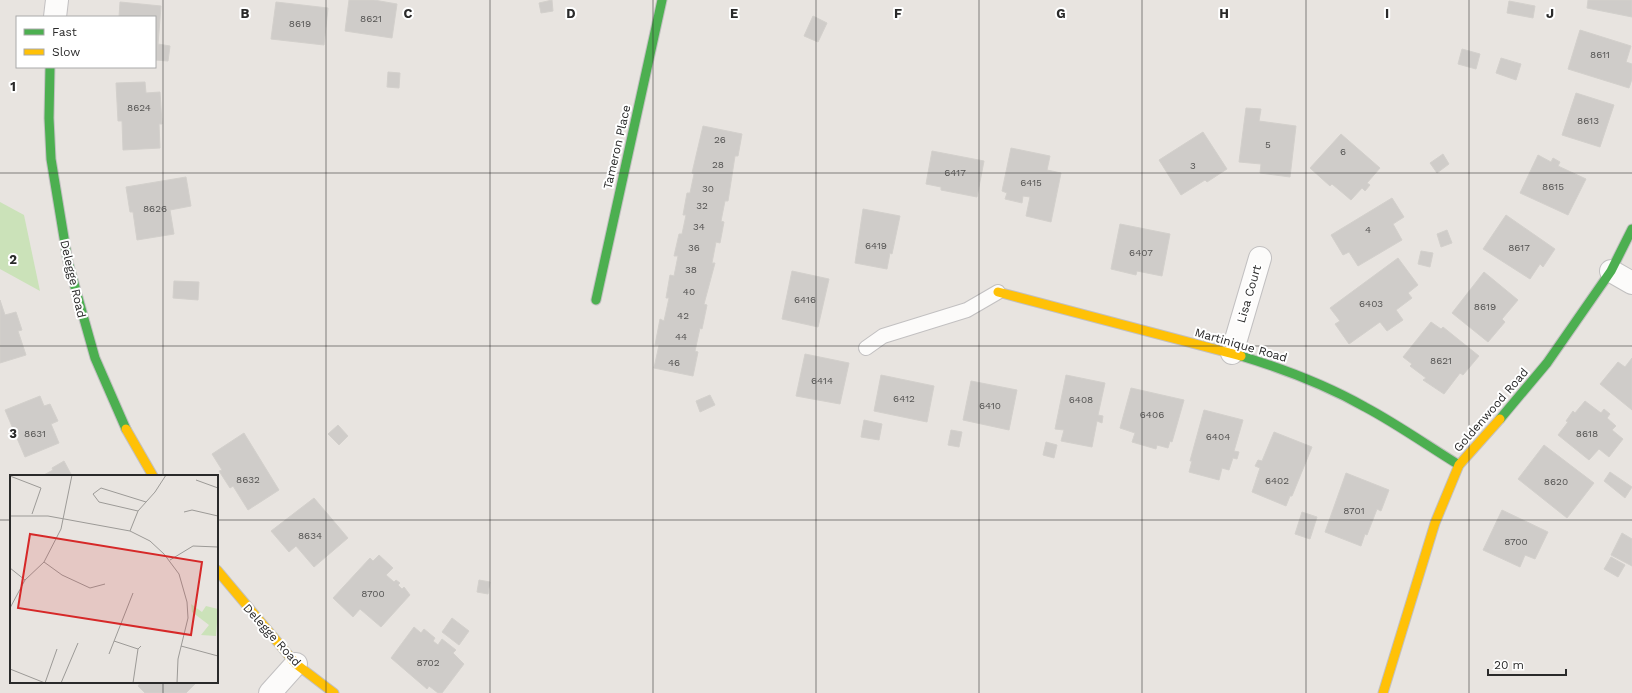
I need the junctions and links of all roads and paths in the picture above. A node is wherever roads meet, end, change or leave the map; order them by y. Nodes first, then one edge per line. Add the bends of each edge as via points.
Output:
1 (57, 0) edge
2 (662, 0) edge
3 (55, 16) edge
4 (50, 68) edge
5 (1632, 229) edge
6 (1260, 258) dead end
7 (1611, 270) junction
8 (1632, 283) edge
9 (998, 292) joint
10 (596, 300) dead end
11 (866, 348) dead end
12 (1232, 353) junction
13 (1459, 465) junction
14 (152, 475) edge
15 (218, 571) edge
16 (296, 664) junction
17 (270, 693) edge
18 (334, 693) edge
19 (1383, 693) edge

1 - 3 street
2 - 10 street, Tameron Place
4 - 14 street, Delegge Road via 50,150 61,224 78,303 106,384
5 - 7 street, Goldenwood Road
6 - 12 street, Lisa Court
7 - 8 street
7 - 13 street, Goldenwood Road via 1585,311 1527,389
9 - 11 lane via 966,310 883,336
9 - 12 street, Martinique Road
12 - 13 street, Martinique Road via 1316,382 1366,407
13 - 19 street, Goldenwood Road via 1435,523
15 - 16 street, Delegge Road
16 - 17 street
16 - 18 street, Delegge Road

